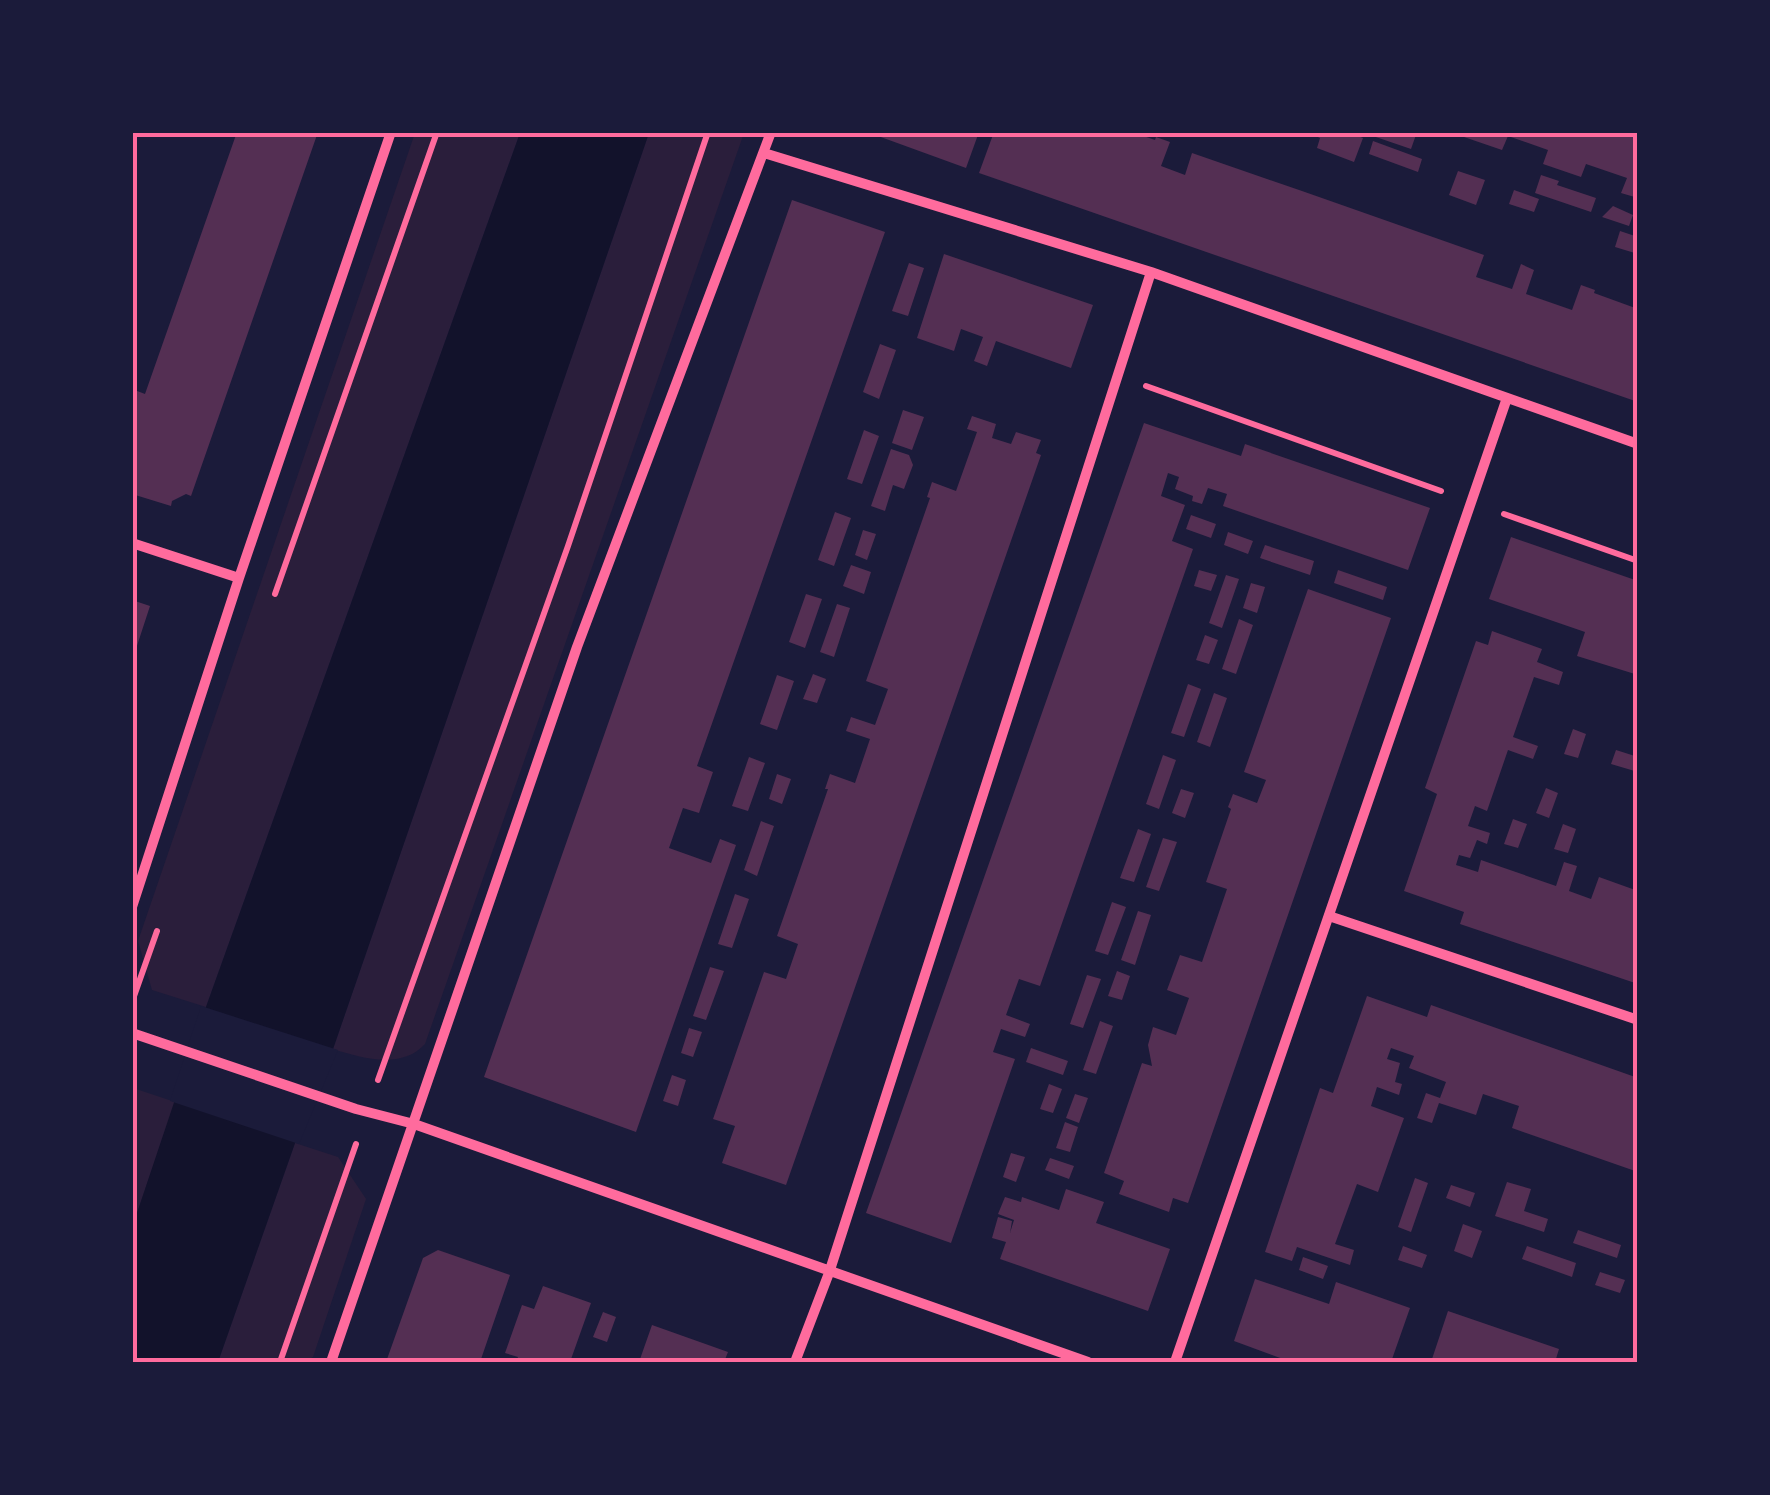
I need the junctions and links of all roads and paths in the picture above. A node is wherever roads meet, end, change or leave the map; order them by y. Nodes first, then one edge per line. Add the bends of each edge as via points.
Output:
1 (391, 132) edge
2 (437, 132) edge
3 (708, 132) edge
4 (771, 132) edge
5 (764, 153) junction
6 (1151, 272) junction
7 (1117, 376) junction
8 (1507, 398) junction
9 (1638, 444) edge
10 (1471, 502) junction
11 (132, 543) edge
12 (1638, 561) edge
13 (239, 578) junction
14 (272, 604) dead end
15 (132, 907) edge
16 (1329, 916) junction
17 (159, 924) dead end
18 (132, 1000) edge
19 (1638, 1020) edge
20 (134, 1033) edge
21 (361, 1110) junction
22 (414, 1124) junction
23 (828, 1272) junction
24 (280, 1362) edge
25 (331, 1362) edge
26 (794, 1362) edge
27 (1088, 1362) edge
28 (1175, 1362) edge

1 - 13 street
2 - 14 path
3 - 21 path via 568,546
4 - 5 street
5 - 6 street
5 - 22 street via 577,647
6 - 7 street
6 - 8 street
7 - 10 path
7 - 23 street
8 - 9 street
8 - 10 street
10 - 12 path
10 - 16 street
11 - 13 street
13 - 15 street
16 - 19 street
16 - 28 street
17 - 18 path
20 - 21 street
21 - 22 street
21 - 24 path
22 - 23 street
22 - 25 street
23 - 26 street
23 - 27 street

